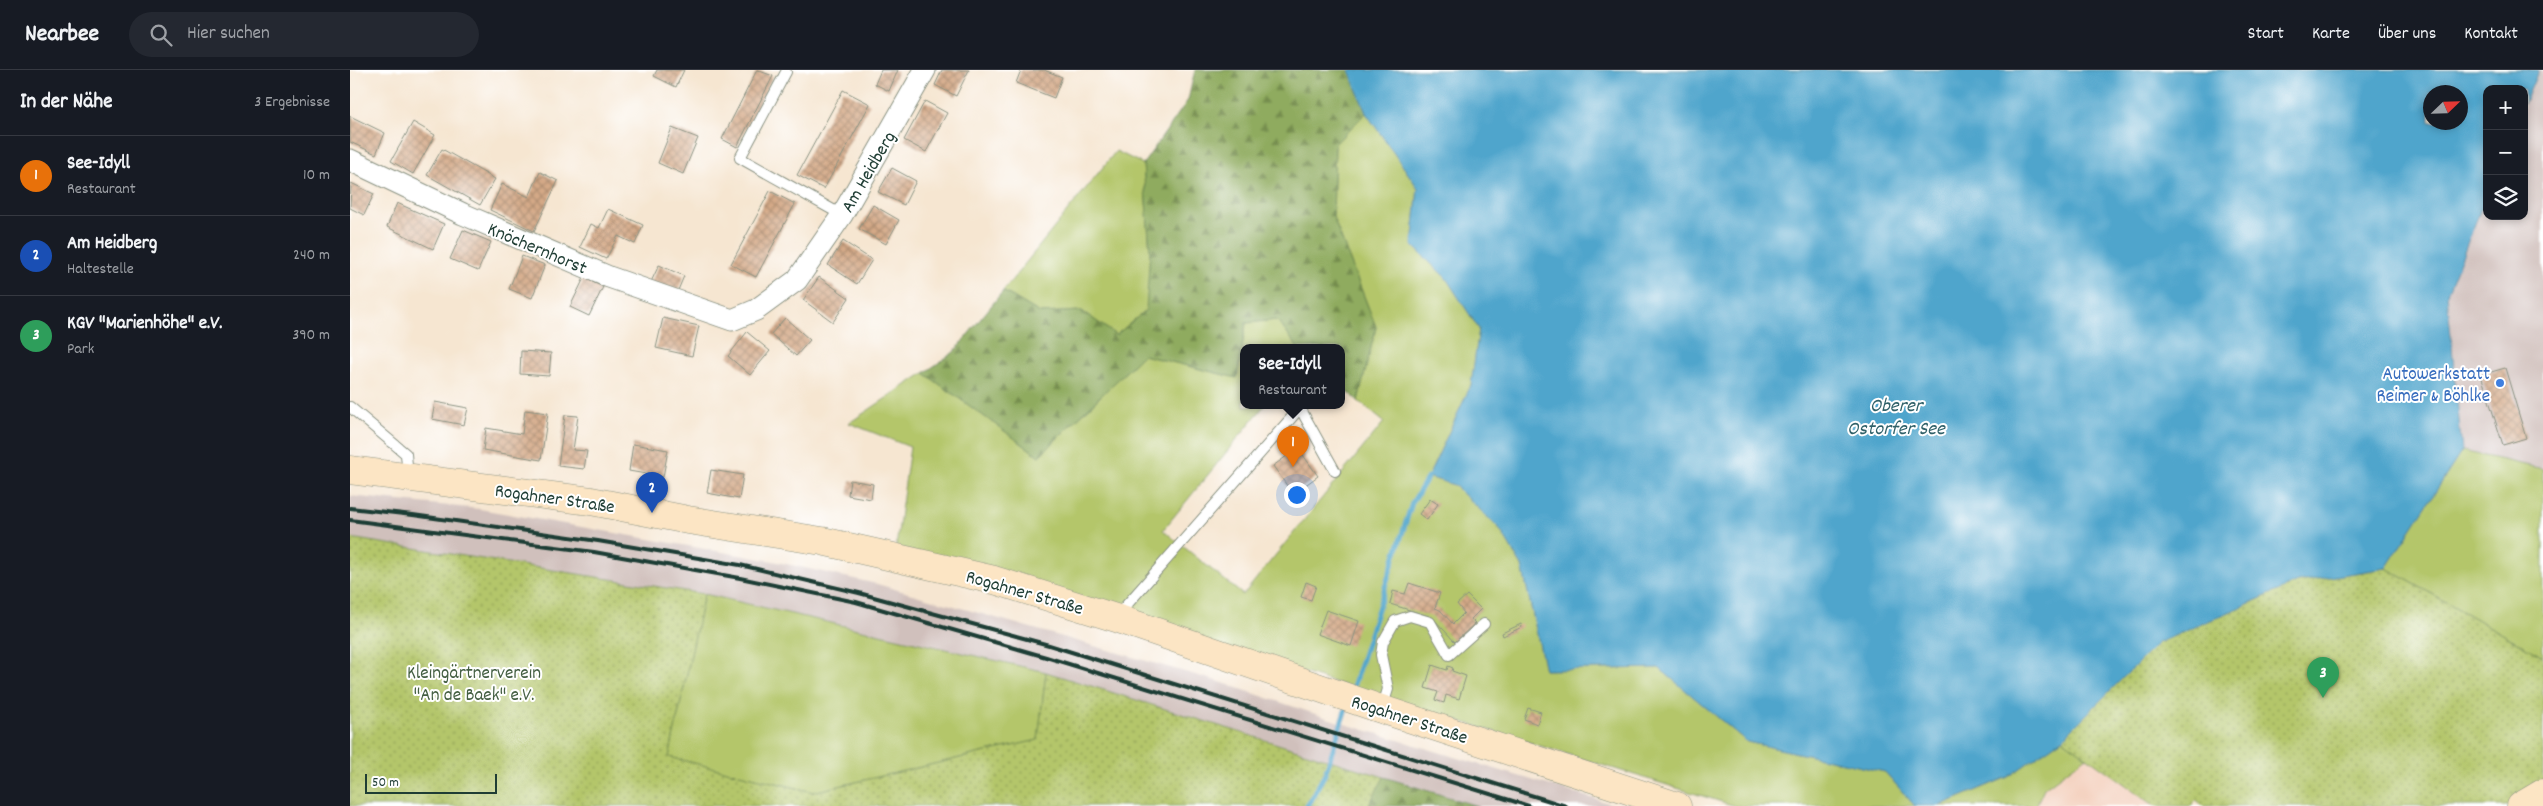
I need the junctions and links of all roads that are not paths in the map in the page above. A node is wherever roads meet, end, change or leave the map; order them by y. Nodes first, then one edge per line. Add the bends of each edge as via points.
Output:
1 (925, 70) edge
2 (786, 72) dead end
3 (350, 160) edge
4 (842, 215) junction
5 (732, 320) joint
6 (350, 407) edge
7 (1299, 409) edge
8 (1301, 409) edge
9 (350, 470) edge
10 (1335, 471) dead end
11 (408, 477) junction
12 (1119, 619) junction
13 (1484, 624) dead end
14 (1375, 707) junction
15 (2543, 793) edge
16 (1678, 806) edge
17 (2521, 806) edge

1 - 4 street, Am Heidberg
2 - 4 lane via 740,158
3 - 5 street, Knöchernhorst via 463,214 609,277
4 - 5 street, Am Heidberg via 797,280 756,310
6 - 11 lane via 406,454
7 - 12 lane via 1123,609
8 - 10 lane
9 - 11 street, Rogahner Straße
11 - 12 street, Rogahner Straße via 591,501 822,541 994,580
12 - 14 street, Rogahner Straße
13 - 14 lane via 1450,655 1430,622 1410,616 1395,621 1383,642 1381,655 1388,688
14 - 16 street, Rogahner Straße
15 - 17 street

